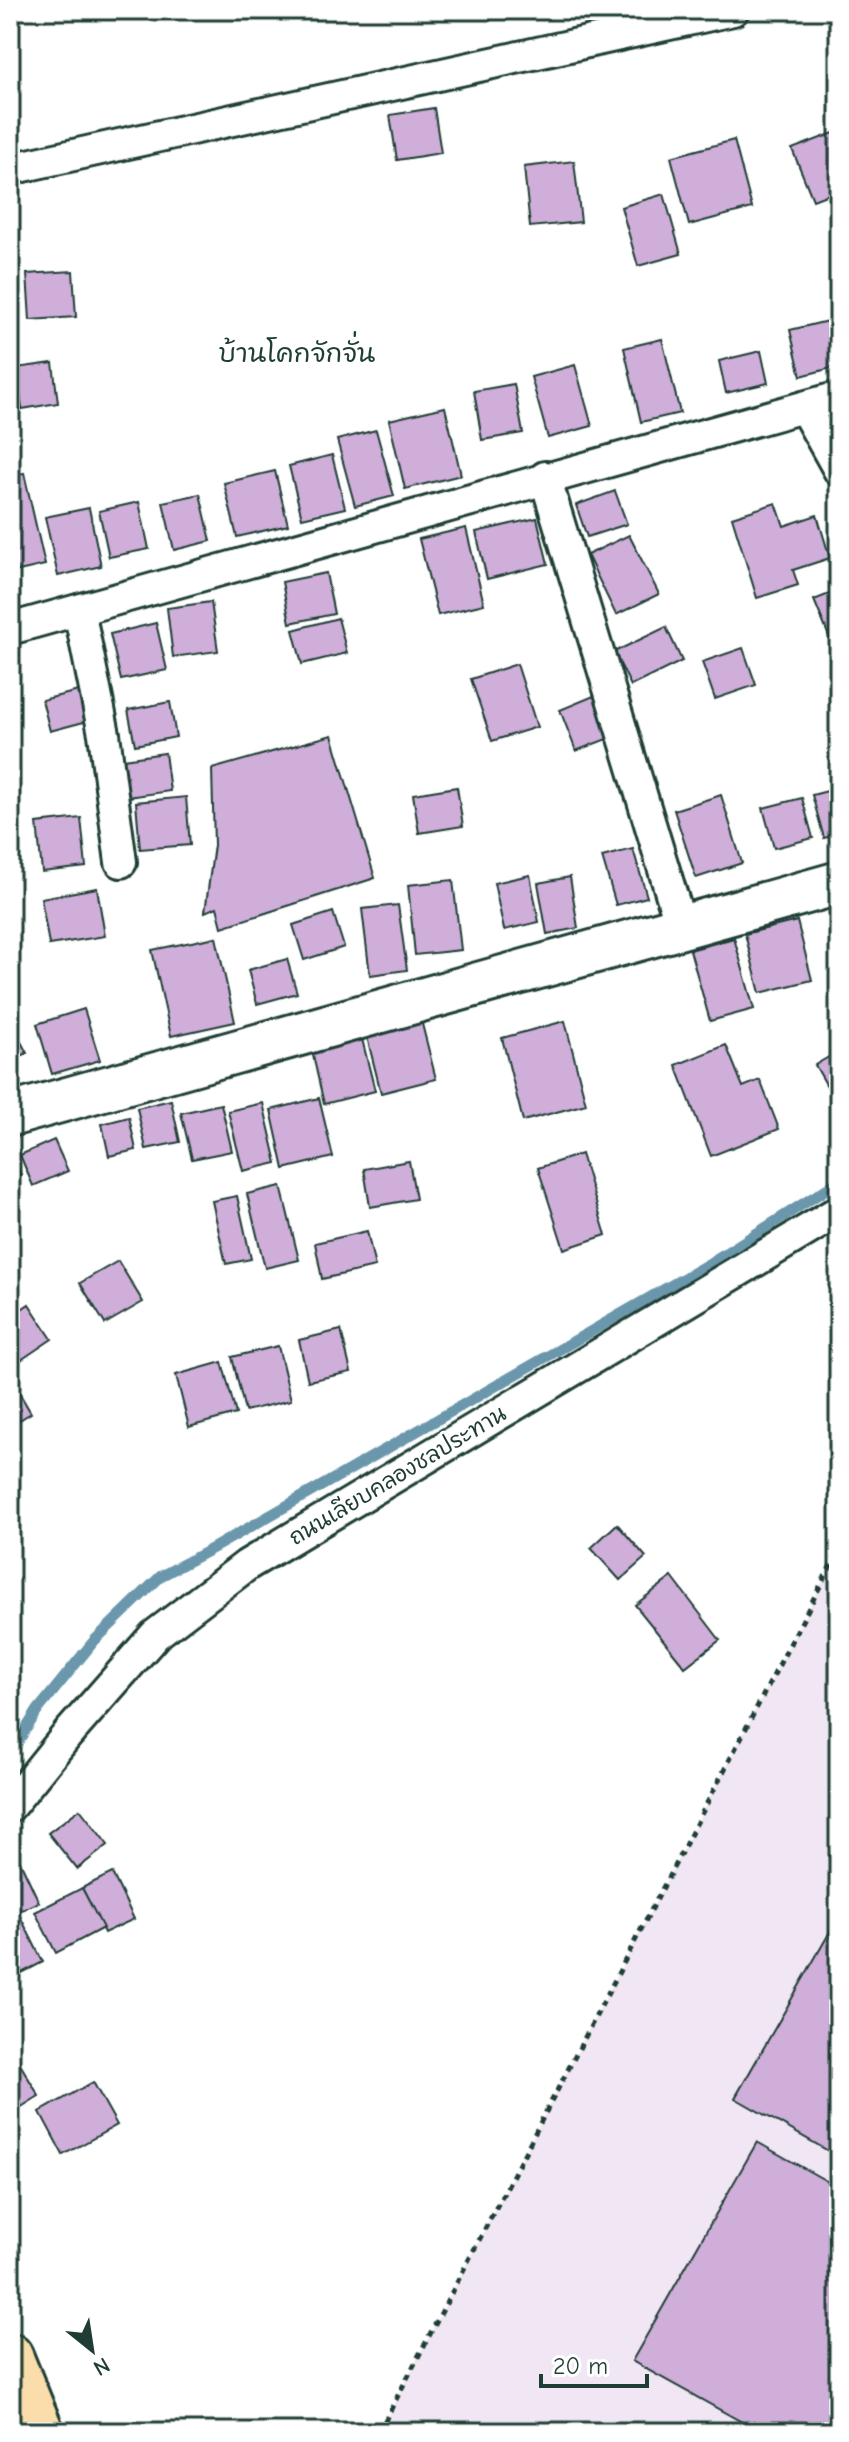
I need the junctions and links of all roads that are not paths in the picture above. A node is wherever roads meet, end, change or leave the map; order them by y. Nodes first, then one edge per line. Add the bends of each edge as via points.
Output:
1 (733, 10) edge
2 (10, 169) edge
3 (839, 397) edge
4 (804, 407) junction
5 (839, 470) edge
6 (545, 477) junction
7 (79, 610) junction
8 (10, 629) edge
9 (121, 862) dead end
10 (839, 883) edge
11 (681, 926) junction
12 (10, 1115) edge
13 (839, 1211) edge
14 (10, 1806) edge
15 (10, 2356) edge
16 (41, 2432) edge

1 - 2 street
3 - 4 street
4 - 5 street
4 - 6 street
6 - 7 street
6 - 11 street
7 - 8 street
7 - 9 street via 104,734
10 - 11 street
11 - 12 street
13 - 14 street, ถนนเลียบคลองชลประทาน via 247,1565 155,1635
15 - 16 highway

